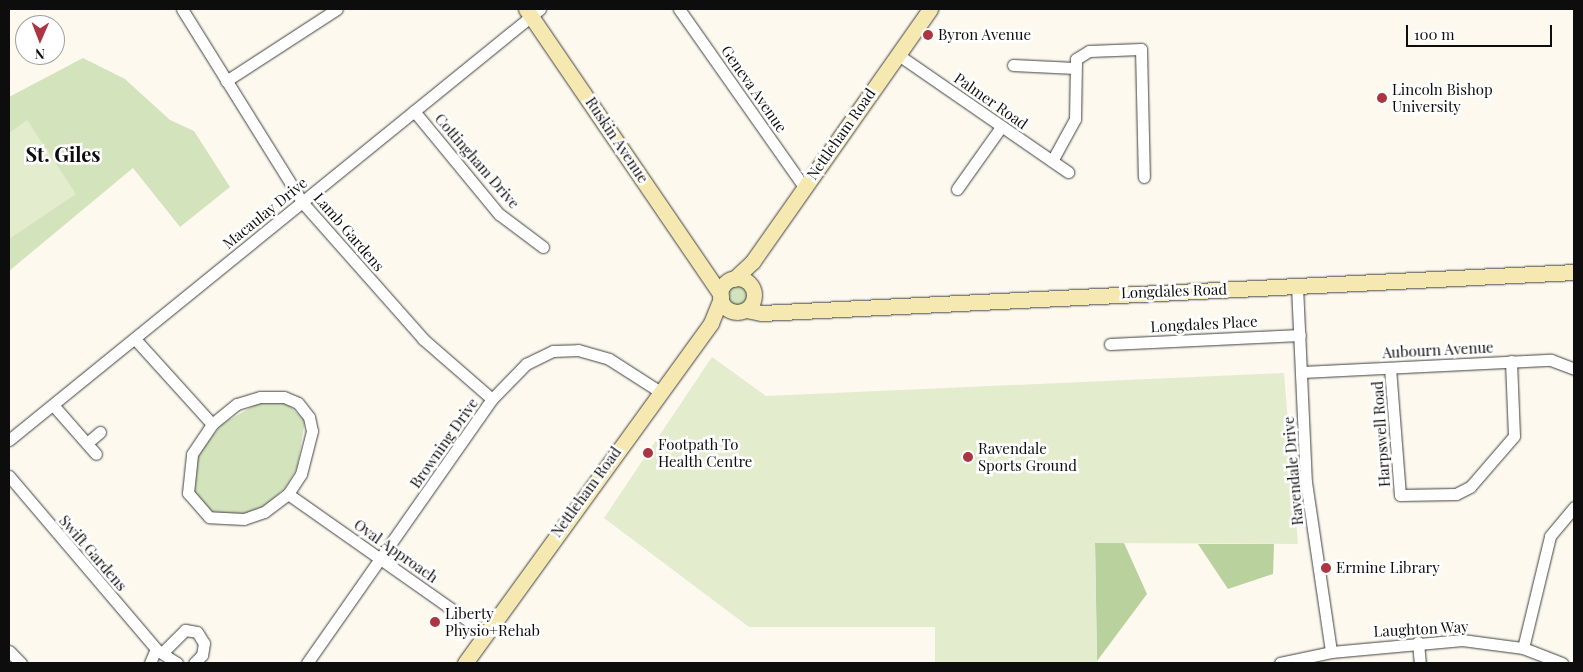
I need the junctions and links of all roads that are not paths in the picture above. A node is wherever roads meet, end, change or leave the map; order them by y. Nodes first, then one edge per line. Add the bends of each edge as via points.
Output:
1 (182, 9) edge
2 (337, 9) edge
3 (679, 9) edge
4 (930, 9) edge
5 (533, 11) edge
6 (897, 54) junction
7 (1013, 65) dead end
8 (1076, 68) junction
9 (226, 80) junction
10 (414, 111) junction
11 (1001, 126) junction
12 (1052, 161) junction
13 (1068, 172) dead end
14 (1144, 177) dead end
15 (804, 187) junction
16 (957, 189) dead end
17 (302, 202) junction
18 (543, 247) dead end
19 (753, 261) junction
20 (708, 271) junction
21 (1574, 272) edge
22 (732, 279) junction
23 (1297, 286) junction
24 (753, 289) junction
25 (721, 297) junction
26 (773, 310) junction
27 (741, 311) junction
28 (711, 323) junction
29 (1300, 335) junction
30 (135, 339) junction
31 (1110, 344) dead end
32 (1511, 361) junction
33 (1390, 368) junction
34 (1574, 369) edge
35 (1302, 372) junction
36 (659, 390) junction
37 (492, 399) junction
38 (53, 405) junction
39 (212, 424) junction
40 (100, 432) dead end
41 (9, 440) edge
42 (87, 443) junction
43 (96, 454) dead end
44 (9, 476) edge
45 (288, 494) junction
46 (1574, 507) edge
47 (381, 559) junction
48 (486, 633) junction
49 (1418, 642) junction
50 (1523, 648) junction
51 (160, 650) junction
52 (9, 651) edge
53 (1331, 652) junction
54 (21, 663) edge
55 (150, 663) edge
56 (177, 663) edge
57 (194, 663) edge
58 (307, 663) edge
59 (464, 663) edge
60 (1280, 663) edge
61 (1420, 663) edge
62 (1562, 663) edge

1 - 9 street, Lamb Gardens
2 - 9 street
3 - 15 street, Geneva Avenue
4 - 6 main road, Nettleham Road
5 - 10 street, Macaulay Drive
5 - 20 main road, Ruskin Avenue
6 - 11 street, Palmer Road
6 - 15 main road, Nettleham Road
7 - 8 street
8 - 12 street via 1076,120
8 - 14 street via 1076,59 1090,51 1141,50
9 - 17 street, Lamb Gardens
10 - 17 street, Macaulay Drive
10 - 18 street, Cottingham Drive via 498,214
11 - 12 street, Palmer Road
11 - 16 street
12 - 13 street, Palmer Road
15 - 19 main road, Nettleham Road
17 - 30 street, Macaulay Drive
17 - 37 street, Lamb Gardens via 423,339
19 - 22 main road, Nettleham Road
19 - 24 main road
20 - 22 main road
20 - 25 main road, Ruskin Avenue
21 - 23 main road, Longdales Road
22 - 24 main road
22 - 25 main road, Nettleham Road
23 - 26 main road, Longdales Road
23 - 29 street, Ravendale Drive
24 - 26 main road
24 - 27 main road
25 - 27 main road, Ruskin Avenue
25 - 28 main road, Nettleham Road
26 - 27 main road, Longdales Road via 762,313
27 - 28 main road, Nettleham Road
28 - 36 main road, Nettleham Road
29 - 31 street, Longdales Place
29 - 35 street, Ravendale Drive
30 - 38 street, Macaulay Drive
30 - 39 street
32 - 33 street, Aubourn Avenue
32 - 33 street, Harpswell Road via 1514,436 1470,487 1456,494 1400,495
32 - 34 street, Aubourn Avenue via 1555,361
33 - 35 street, Aubourn Avenue
35 - 53 street, Ravendale Drive via 1306,482
36 - 37 street, Browning Drive via 606,357 566,350 526,364
36 - 48 main road, Nettleham Road
37 - 47 street, Browning Drive
38 - 41 street, Macaulay Drive
38 - 42 street
39 - 45 street via 192,454 186,482 188,493 200,511 225,521 244,519
39 - 45 street via 237,404 260,397 284,397 298,403 312,430 306,462
40 - 42 street
42 - 43 street
44 - 51 street, Swift Gardens
45 - 47 street, Oval Approach
46 - 50 street via 1550,536
47 - 48 street, Oval Approach
47 - 58 street, Browning Drive
48 - 59 main road, Nettleham Road
49 - 50 street, Laughton Way via 1466,640
49 - 53 street, Laughton Way
49 - 61 street
50 - 62 street, Laughton Way
51 - 55 street
51 - 56 street, Swift Gardens
51 - 57 street via 185,630 197,632 204,643 202,656
52 - 54 street
53 - 60 street, Laughton Way

